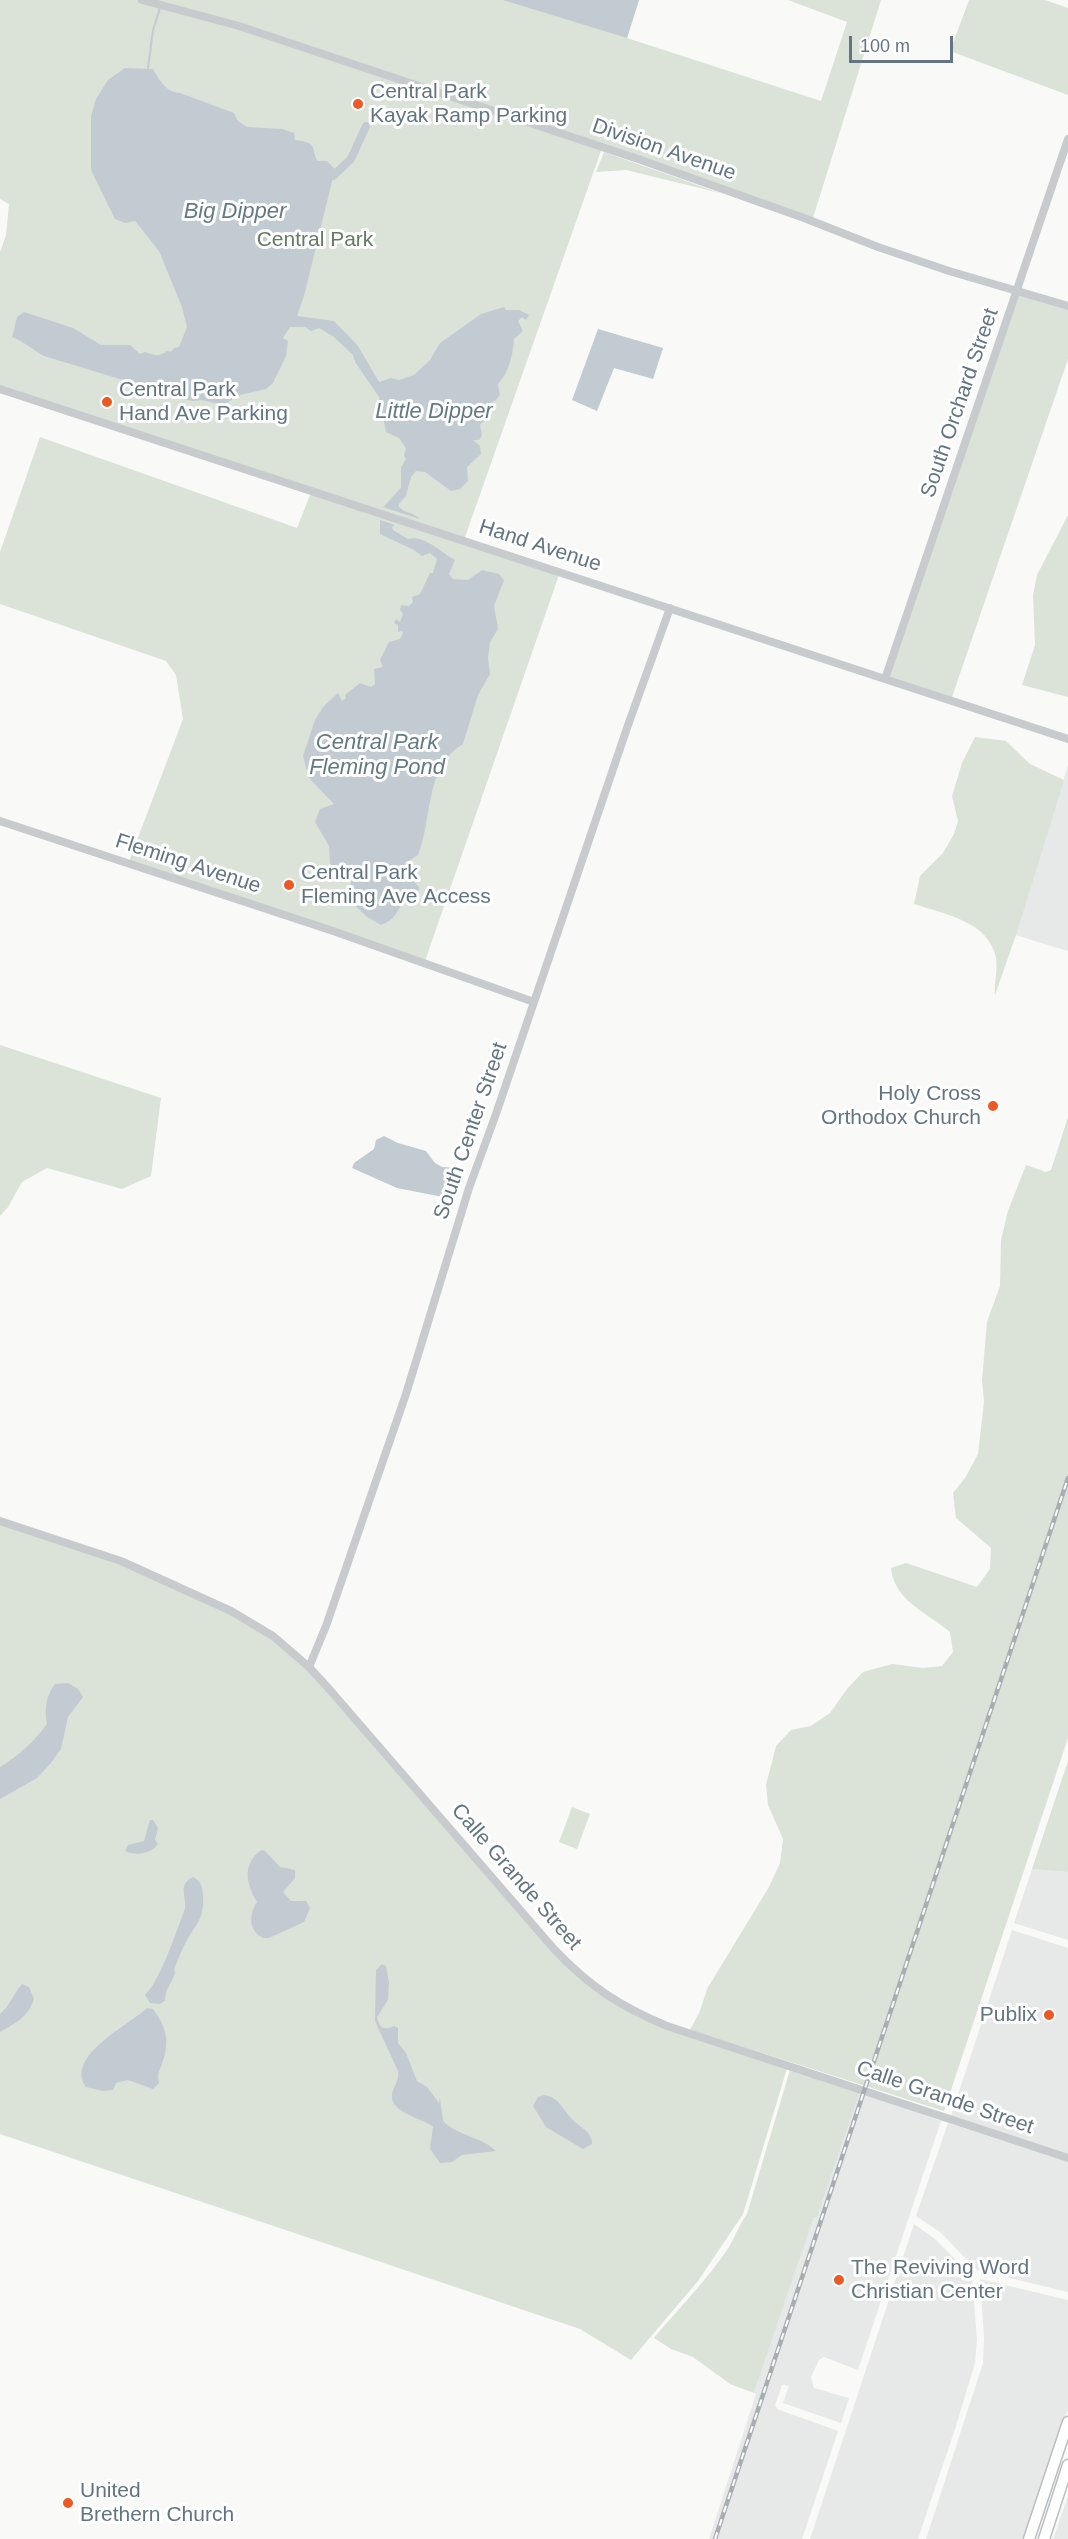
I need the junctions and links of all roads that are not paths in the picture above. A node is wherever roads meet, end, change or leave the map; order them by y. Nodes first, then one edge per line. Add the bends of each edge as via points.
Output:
1 (142, 0) edge
2 (1068, 139) edge
3 (1017, 291) junction
4 (1068, 306) edge
5 (0, 389) edge
6 (670, 608) junction
7 (885, 679) junction
8 (1068, 740) edge
9 (0, 821) edge
10 (534, 1002) junction
11 (0, 1521) edge
12 (309, 1667) junction
13 (1068, 2158) edge
14 (1068, 2422) edge
15 (1068, 2465) edge
16 (1029, 2539) edge
17 (1044, 2539) edge

1 - 3 street, Division Avenue via 239,26 452,96 878,247
2 - 3 street, South Orchard Street
3 - 4 street, Division Avenue
3 - 7 street, South Orchard Street
5 - 6 street, Hand Avenue
6 - 7 street, Hand Avenue
6 - 10 street, South Center Street
7 - 8 street, Hand Avenue
9 - 10 street, Fleming Avenue
10 - 12 street, South Center Street via 468,1188 402,1405
11 - 12 street, Calle Grande Street via 121,1561 201,1596 255,1624
12 - 13 street, Calle Grande Street via 554,1949 573,1969 626,2009 667,2026
14 - 16 main road
15 - 17 main road

